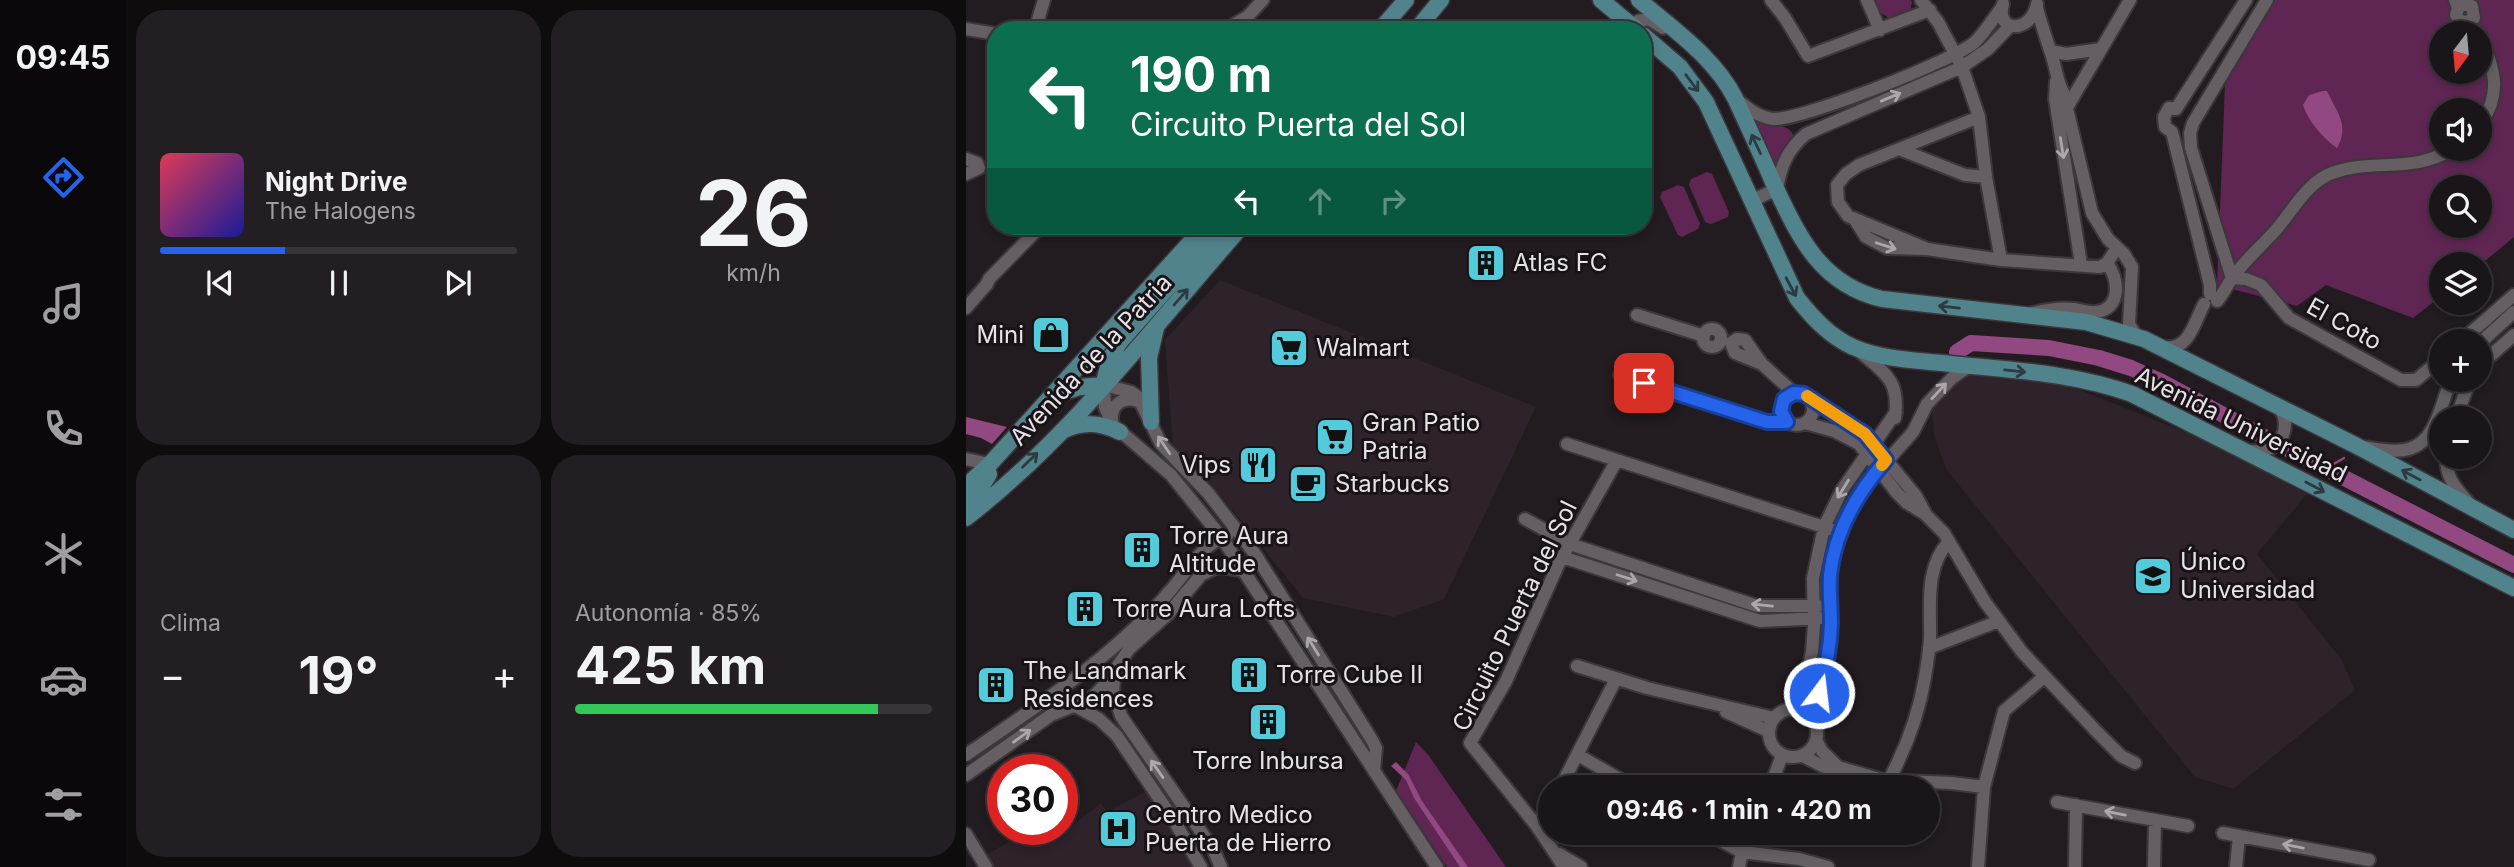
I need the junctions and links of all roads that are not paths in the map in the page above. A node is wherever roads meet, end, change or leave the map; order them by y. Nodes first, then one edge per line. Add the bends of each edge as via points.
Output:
1 (1044, 0) edge
2 (1263, 0) edge
3 (1406, 0) edge
4 (1441, 0) edge
5 (1601, 0) edge
6 (1639, 0) edge
7 (1771, 0) edge
8 (1867, 0) edge
9 (1921, 0) edge
10 (2130, 0) edge
11 (2246, 0) edge
12 (2267, 0) edge
13 (2003, 4) edge
14 (2037, 4) edge
15 (2456, 4) edge
16 (1930, 10) junction
17 (1038, 21) edge
18 (1240, 21) edge
19 (1388, 21) edge
20 (1424, 21) edge
21 (1627, 21) edge
22 (1642, 21) edge
23 (2460, 21) edge
24 (2014, 26) junction
25 (966, 29) edge
26 (1880, 30) junction
27 (987, 32) edge
28 (1652, 43) edge
29 (2049, 48) junction
30 (2101, 49) junction
31 (1701, 53) junction
32 (1955, 55) junction
33 (2492, 66) edge
34 (1962, 67) junction
35 (2056, 81) junction
36 (1861, 94) junction
37 (1735, 99) junction
38 (2492, 102) edge
39 (2067, 107) junction
40 (1866, 108) junction
41 (1979, 117) junction
42 (1786, 118) junction
43 (2058, 123) junction
44 (1799, 139) junction
45 (1899, 149) junction
46 (966, 159) edge
47 (2429, 161) edge
48 (966, 174) edge
49 (1986, 177) junction
50 (1777, 189) junction
51 (1752, 201) junction
52 (2092, 213) junction
53 (2074, 220) junction
54 (1033, 235) edge
55 (1197, 235) edge
56 (1214, 235) edge
57 (1234, 235) edge
58 (2110, 257) junction
59 (2001, 260) junction
60 (2081, 264) junction
61 (2232, 278) junction
62 (2514, 295) edge
63 (2210, 301) junction
64 (966, 308) edge
65 (2514, 312) edge
66 (1637, 315) dead end
67 (2025, 315) junction
68 (1159, 321) junction
69 (2475, 329) edge
70 (2492, 332) edge
71 (2514, 335) edge
72 (2136, 336) junction
73 (1855, 347) junction
74 (2163, 347) junction
75 (2492, 354) edge
76 (2196, 364) junction
77 (1969, 366) junction
78 (2429, 369) edge
79 (1620, 375) dead end
80 (1104, 385) junction
81 (2447, 392) edge
82 (1794, 393) junction
83 (1052, 396) junction
84 (1812, 401) junction
85 (1142, 403) junction
86 (2277, 405) junction
87 (1151, 422) junction
88 (1787, 422) junction
89 (1805, 424) junction
90 (1116, 428) junction
91 (1057, 434) junction
92 (1874, 443) junction
93 (1567, 444) dead end
94 (2357, 446) junction
95 (2248, 451) junction
96 (966, 459) edge
97 (1617, 460) junction
98 (990, 464) junction
99 (1160, 464) junction
100 (1882, 465) junction
101 (2447, 469) edge
102 (966, 486) edge
103 (1208, 493) junction
104 (966, 502) edge
105 (983, 505) junction
106 (2473, 508) junction
107 (966, 518) edge
108 (1525, 519) dead end
109 (1824, 527) junction
110 (2514, 530) edge
111 (1840, 533) junction
112 (1242, 535) junction
113 (1950, 541) junction
114 (1225, 543) junction
115 (1570, 544) junction
116 (1562, 557) junction
117 (1244, 570) junction
118 (1201, 575) junction
119 (1682, 581) junction
120 (2511, 586) edge
121 (1678, 594) junction
122 (1287, 605) junction
123 (1830, 611) junction
124 (1814, 612) junction
125 (1998, 621) junction
126 (1929, 648) junction
127 (1107, 653) junction
128 (1577, 666) dead end
129 (1116, 668) junction
130 (1310, 673) junction
131 (2044, 677) junction
132 (1616, 679) junction
133 (1062, 689) junction
134 (1346, 698) junction
135 (1706, 704) junction
136 (1074, 706) junction
137 (1795, 709) junction
138 (1773, 718) junction
139 (1814, 721) junction
140 (1768, 731) junction
141 (1816, 740) junction
142 (966, 755) edge
143 (1578, 755) junction
144 (1782, 755) junction
145 (1802, 755) junction
146 (2134, 763) dead end
147 (1838, 767) junction
148 (1374, 770) junction
149 (966, 775) edge
150 (1567, 775) edge
151 (1613, 775) edge
152 (1775, 775) edge
153 (1869, 775) edge
154 (1892, 775) edge
155 (1940, 782) edge
156 (1984, 787) junction
157 (2057, 802) dead end
158 (2076, 805) junction
159 (2155, 820) junction
160 (1538, 822) edge
161 (1536, 825) junction
162 (2188, 826) dead end
163 (2223, 833) dead end
164 (966, 834) edge
165 (2239, 836) junction
166 (1729, 845) edge
167 (1745, 845) edge
168 (966, 849) edge
169 (1213, 849) junction
170 (1556, 852) junction
171 (1742, 852) junction
172 (2369, 860) dead end
173 (2346, 861) edge
174 (983, 862) edge
175 (1198, 863) edge
176 (1221, 867) edge
177 (1437, 867) edge
178 (1564, 867) edge
179 (1581, 867) edge
180 (1739, 867) edge
181 (1828, 867) edge
182 (1978, 867) edge
183 (2075, 867) edge
184 (2154, 867) edge
185 (2236, 867) edge

1 - 17 street
2 - 18 street
3 - 19 main road
4 - 20 main road
5 - 21 main road, Avenida Universidad
6 - 31 main road, Avenida Universidad
7 - 26 street via 1808,56
8 - 26 street
9 - 16 street
10 - 30 street
11 - 63 street via 2176,109 2169,108 2164,117 2165,127 2172,132 2210,285
12 - 61 street via 2190,133
13 - 24 street via 2005,22
13 - 32 street via 1975,41
14 - 24 street via 2029,22
14 - 29 street
15 - 23 street
16 - 26 street
16 - 32 street
22 - 31 street via 1652,20
24 - 29 street via 2035,34
24 - 34 street
25 - 27 street
28 -> 51 main road, Avenida Universidad via 1679,67 1706,102
29 - 30 street via 2066,54
29 - 35 street
30 - 39 street
31 - 37 main road, Avenida Universidad
32 - 34 street
32 - 36 street
33 - 38 street
40 -> 34 street
34 - 41 street
35 - 39 street
35 - 43 street
36 - 40 street
36 - 42 street
37 - 42 street via 1758,115
50 -> 37 main road, Avenida Universidad
39 - 43 street
39 - 52 street
40 - 44 street
41 - 45 street
41 - 49 street
42 - 44 street
43 -> 53 street
44 - 50 street via 1784,160
45 - 49 street via 1965,175
45 - 59 street via 1859,164 1837,185 1838,202 1848,216 1927,248
46 - 48 street via 979,165
47 - 61 street via 2330,174 2315,183
49 - 59 street
50 - 51 street
67 -> 50 main road, Avenida Universidad via 1897,301 1859,291 1829,272 1808,250
51 -> 73 main road, Avenida Universidad via 1797,298 1813,318
52 - 53 street
52 - 58 street via 2108,239
53 - 60 street
54 - 64 street
55 - 83 main road, Avenida de la Patria
56 - 80 main road via 1119,343
68 -> 57 main road, Avenida de la Patria
58 - 60 street
58 - 67 street via 2117,288 2105,310 2061,308
58 - 72 street via 2124,261 2132,278 2129,324
59 - 60 street
61 - 63 street
61 - 78 street, El Coto via 2261,285 2288,318 2401,380 2416,380
62 - 69 street
63 - 74 street via 2184,342
63 - 76 street via 2188,349
65 - 70 street
66 - 82 street via 1704,336 1714,330 1726,342 1745,340 1762,364
67 - 72 main road, Avenida Universidad via 2086,322
68 - 80 main road, Avenida de la Patria
68 - 87 main road via 1149,358
71 - 75 street
72 - 74 main road, Avenida Universidad
73 - 77 main road, Avenida Universidad via 1887,357
73 - 92 street via 1892,382 1897,397 1896,412
74 - 76 main road, Avenida Universidad
76 - 86 main road, Avenida Universidad
77 -> 95 main road, Avenida Universidad via 2105,384
100 -> 77 street via 1913,432 1927,404
79 - 88 street via 1767,422
80 - 83 main road
80 - 85 street via 1130,392
80 - 90 street via 1105,407
80 - 91 main road, Avenida de la Patria
81 - 94 street via 2435,424 2424,440 2410,449
82 - 84 street
82 - 88 street via 1781,405
83 - 98 main road, Avenida de la Patria
84 - 89 street via 1813,414
84 - 92 street
85 - 87 street
85 - 90 street via 1130,398 1119,402 1113,410
86 - 94 main road, Avenida Universidad
86 - 95 street via 2286,418 2279,441 2268,450
103 -> 87 street via 1161,444
88 - 89 street
89 - 92 street via 1834,431 1859,444
90 - 91 main road via 1090,423
90 - 99 street
105 -> 91 main road, Avenida de la Patria
92 - 100 street
92 -> 109 street via 1836,499
93 - 97 street
106 -> 94 main road, Avenida Universidad
95 -> 120 main road, Avenida Universidad
96 - 98 street
97 - 109 street
97 - 115 street, Circuito Puerta del Sol
98 - 102 main road, Avenida de la Patria
98 - 104 main road via 986,480
98 - 105 main road via 997,481
99 - 103 street via 1197,494
99 - 114 street
100 - 111 street via 1854,503
100 - 113 street via 1906,503 1925,514
101 - 106 street via 2455,488
103 - 112 street
105 - 107 main road, Avenida de la Patria
106 - 110 main road, Avenida Universidad
108 - 115 street
109 - 111 street
109 - 124 street via 1814,564
111 - 123 street via 1830,574
112 - 114 street
112 - 122 street
113 - 125 street
113 - 126 street via 1932,574
114 - 117 street
114 - 118 street
114 - 127 street via 1210,544 1161,602
115 - 116 street, Circuito Puerta del Sol
115 - 119 street
116 -> 121 street
116 - 161 street, Circuito Puerta del Sol via 1506,681 1470,743
117 - 118 street via 1223,567
117 - 122 street via 1255,576 1275,605
117 - 130 street
118 - 129 street
119 - 121 street
124 -> 119 street via 1757,606
121 - 124 street via 1760,621
134 -> 122 street
123 - 124 street
123 - 139 street via 1828,660
124 - 137 street via 1810,663
125 - 126 street
125 - 131 street
126 - 154 street via 1917,713
127 - 129 street via 1114,657
127 - 133 street
128 - 132 street
129 - 136 street via 1091,699
169 -> 129 street via 1121,716 1113,690
130 - 134 street via 1334,699
130 - 148 street
131 - 146 street via 2121,756
131 - 156 street via 2004,711
132 - 135 street
132 - 143 street
133 - 136 street
133 - 142 street
134 - 148 street via 1376,748
135 - 138 street
135 - 140 street
149 -> 136 street via 1051,715
136 - 175 street via 1099,719 1116,736
137 - 138 street
137 - 139 street
138 - 140 street
139 - 141 street
140 - 144 street via 1771,745
141 - 145 street
141 - 147 street
143 - 150 street
143 - 151 street
144 - 145 street
144 - 152 street
145 - 147 street via 1824,767
147 - 153 street
148 - 177 street
155 - 156 street
156 - 182 street
157 - 158 street
159 -> 158 street
158 - 183 street
159 - 162 street
159 - 184 street
160 - 161 street
161 - 170 street, Circuito Puerta del Sol
163 - 165 street
164 - 174 street
173 -> 165 street
165 - 185 street
166 - 171 street
167 - 171 street
168 - 174 street
169 - 175 street
169 - 176 street
170 - 178 street, Circuito Puerta del Sol
170 - 179 street, Circuito Puerta del Sol
171 - 180 street
171 - 181 street
172 - 173 street

